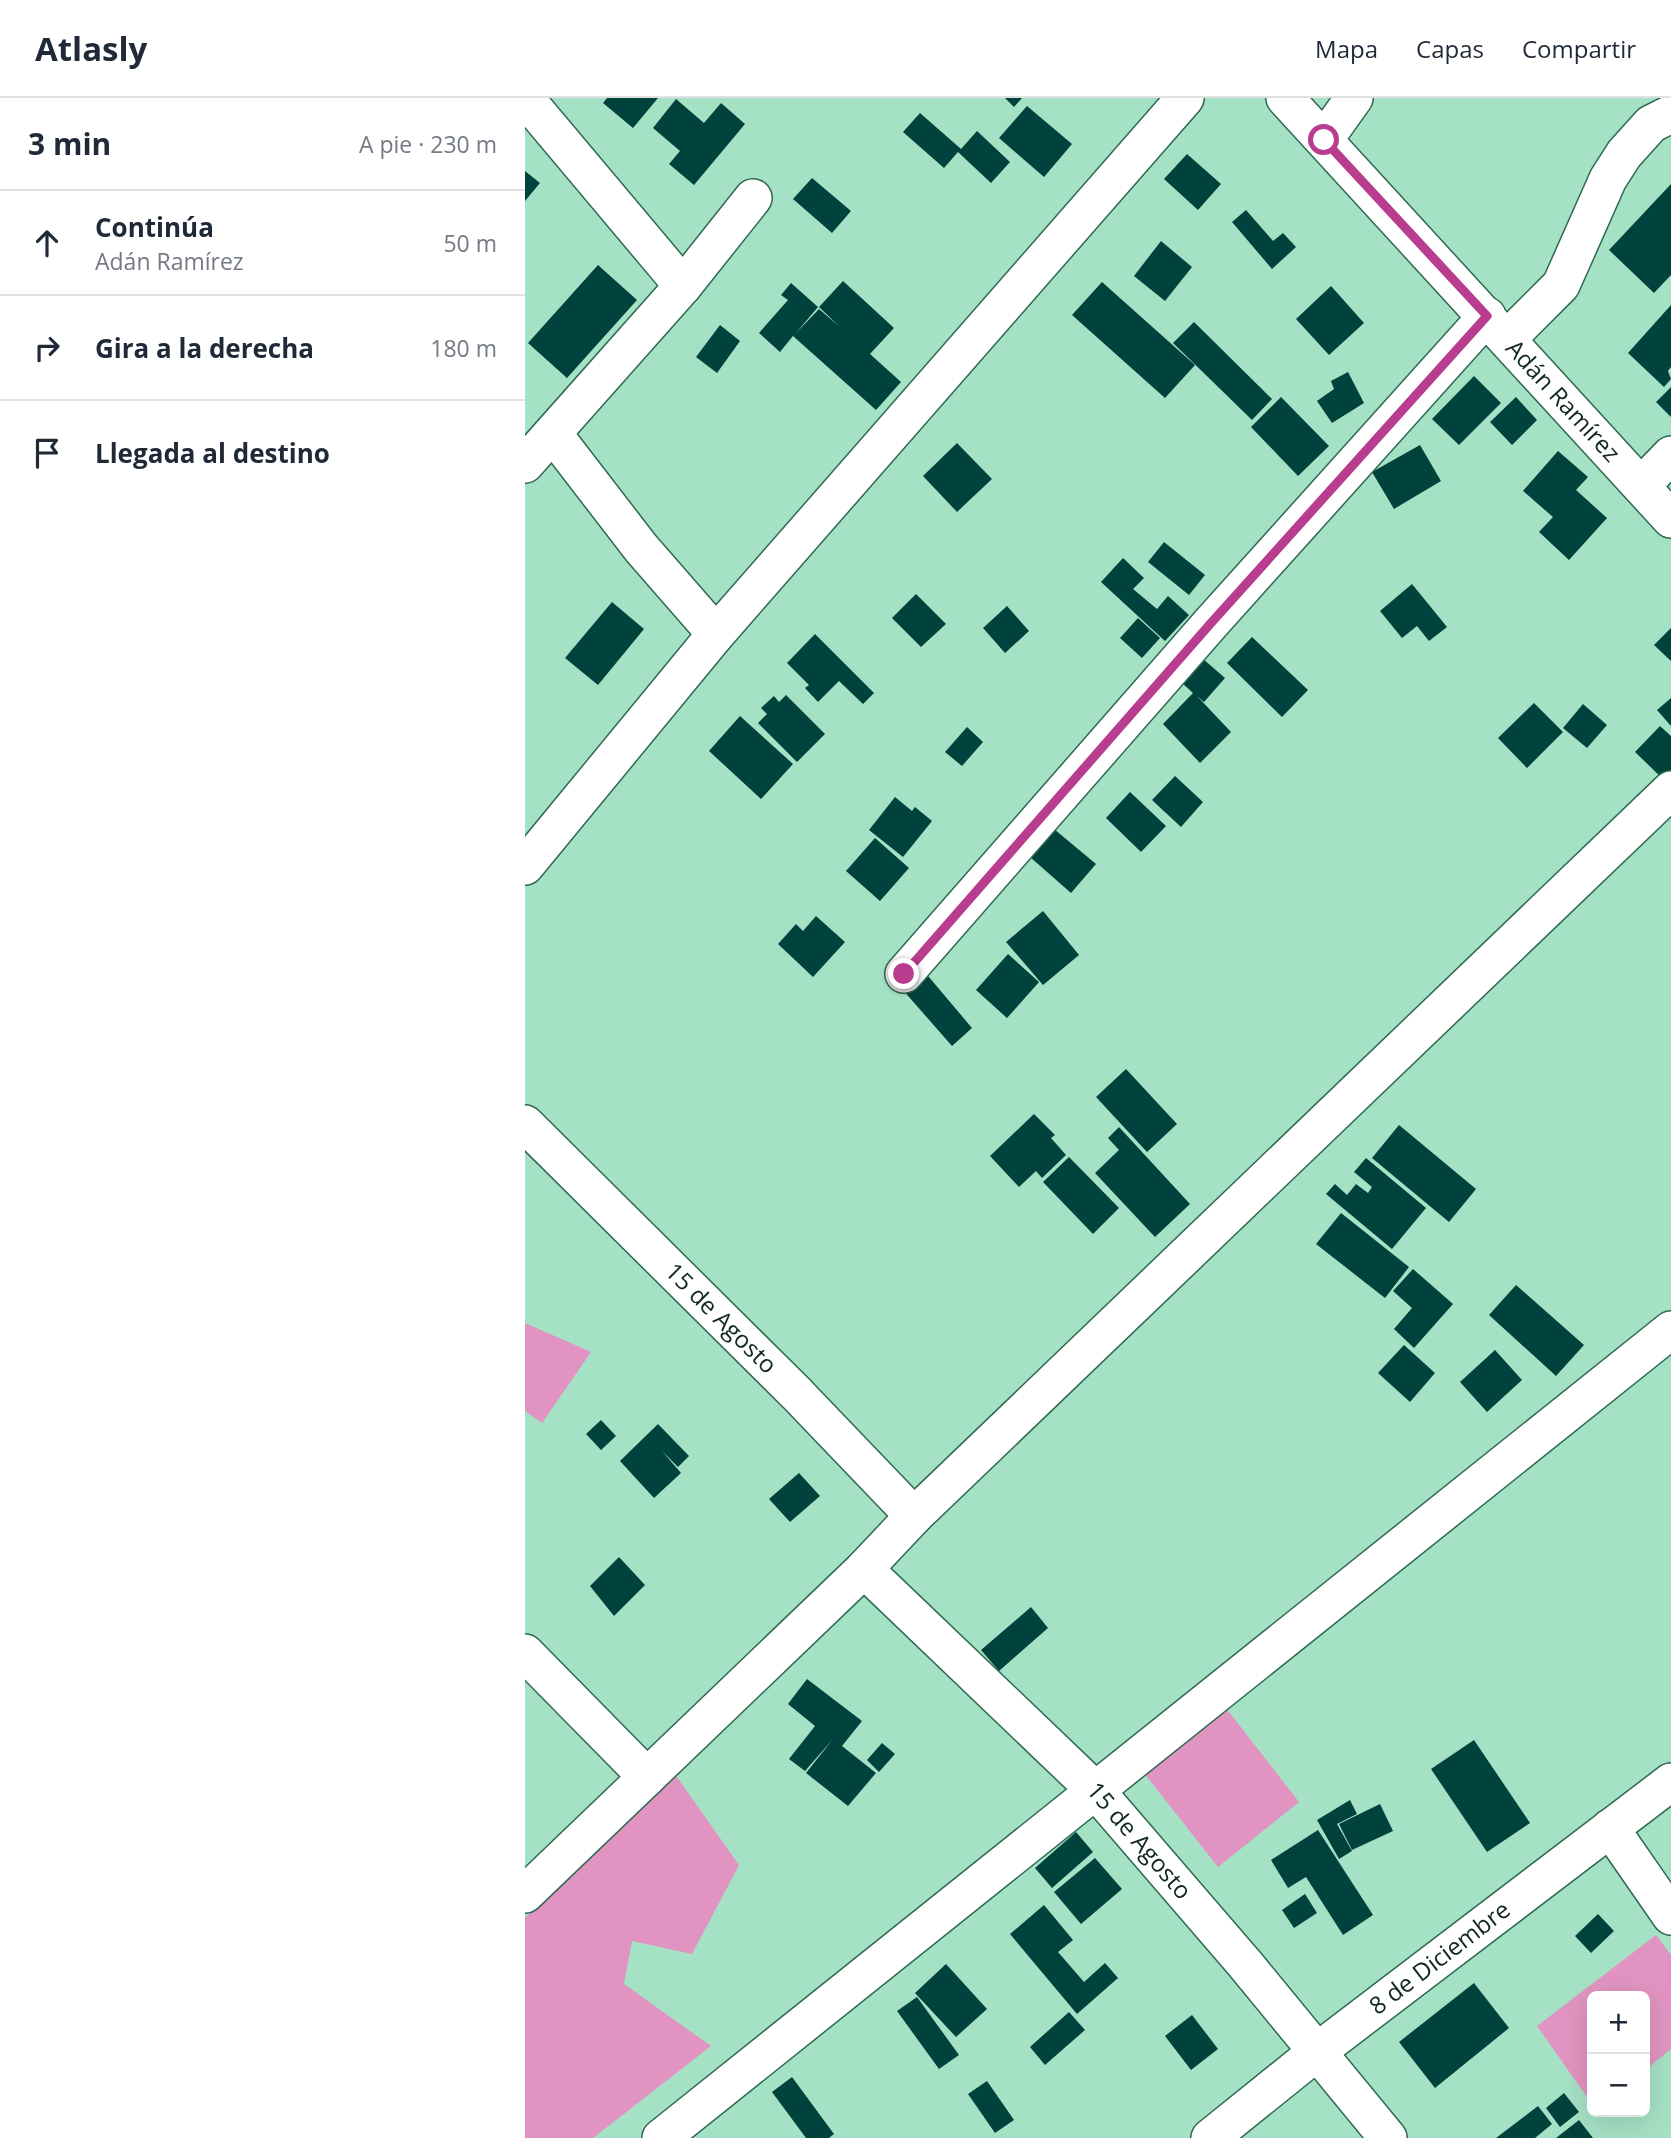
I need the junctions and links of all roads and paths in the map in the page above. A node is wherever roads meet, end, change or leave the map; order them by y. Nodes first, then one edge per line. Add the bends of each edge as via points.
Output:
1 (525, 98) edge
2 (1185, 98) edge
3 (1285, 98) edge
4 (1354, 98) edge
5 (1671, 114) edge
6 (1324, 140) junction
7 (753, 198) dead end
8 (683, 286) junction
9 (1498, 327) junction
10 (554, 435) junction
11 (1671, 456) edge
12 (525, 464) edge
13 (1642, 485) junction
14 (1671, 519) edge
15 (716, 634) junction
16 (1671, 790) edge
17 (525, 866) edge
18 (904, 974) dead end
19 (525, 1124) edge
20 (1671, 1330) edge
21 (914, 1516) junction
22 (864, 1569) junction
23 (525, 1653) edge
24 (647, 1777) junction
25 (1671, 1782) edge
26 (1096, 1791) junction
27 (1610, 1828) junction
28 (525, 1894) edge
29 (1671, 1916) edge
30 (1318, 2051) junction
31 (661, 2138) edge
32 (1210, 2138) edge
33 (1388, 2138) edge

1 - 8 street
2 - 15 street
3 - 6 street, Adán Ramírez
4 - 6 street
5 - 9 street via 1651,124 1624,154 1608,179 1561,285
6 - 9 street, Adán Ramírez
7 - 8 street
8 - 10 street
9 - 13 street, Adán Ramírez
9 - 18 street via 1211,623
10 - 12 street
10 - 15 street via 641,548
11 - 13 street
13 - 14 street, Adán Ramírez
15 - 17 street
16 - 21 street
19 - 21 street, 15 de Agosto
20 - 26 street
21 - 22 street
22 - 24 street
22 - 26 street, 15 de Agosto
23 - 24 street
24 - 28 street
25 - 27 street, 8 de Diciembre
26 - 30 street, 15 de Agosto
26 - 31 street
27 - 29 street
27 - 30 street, 8 de Diciembre
30 - 32 street, 8 de Diciembre
30 - 33 street, 15 de Agosto

